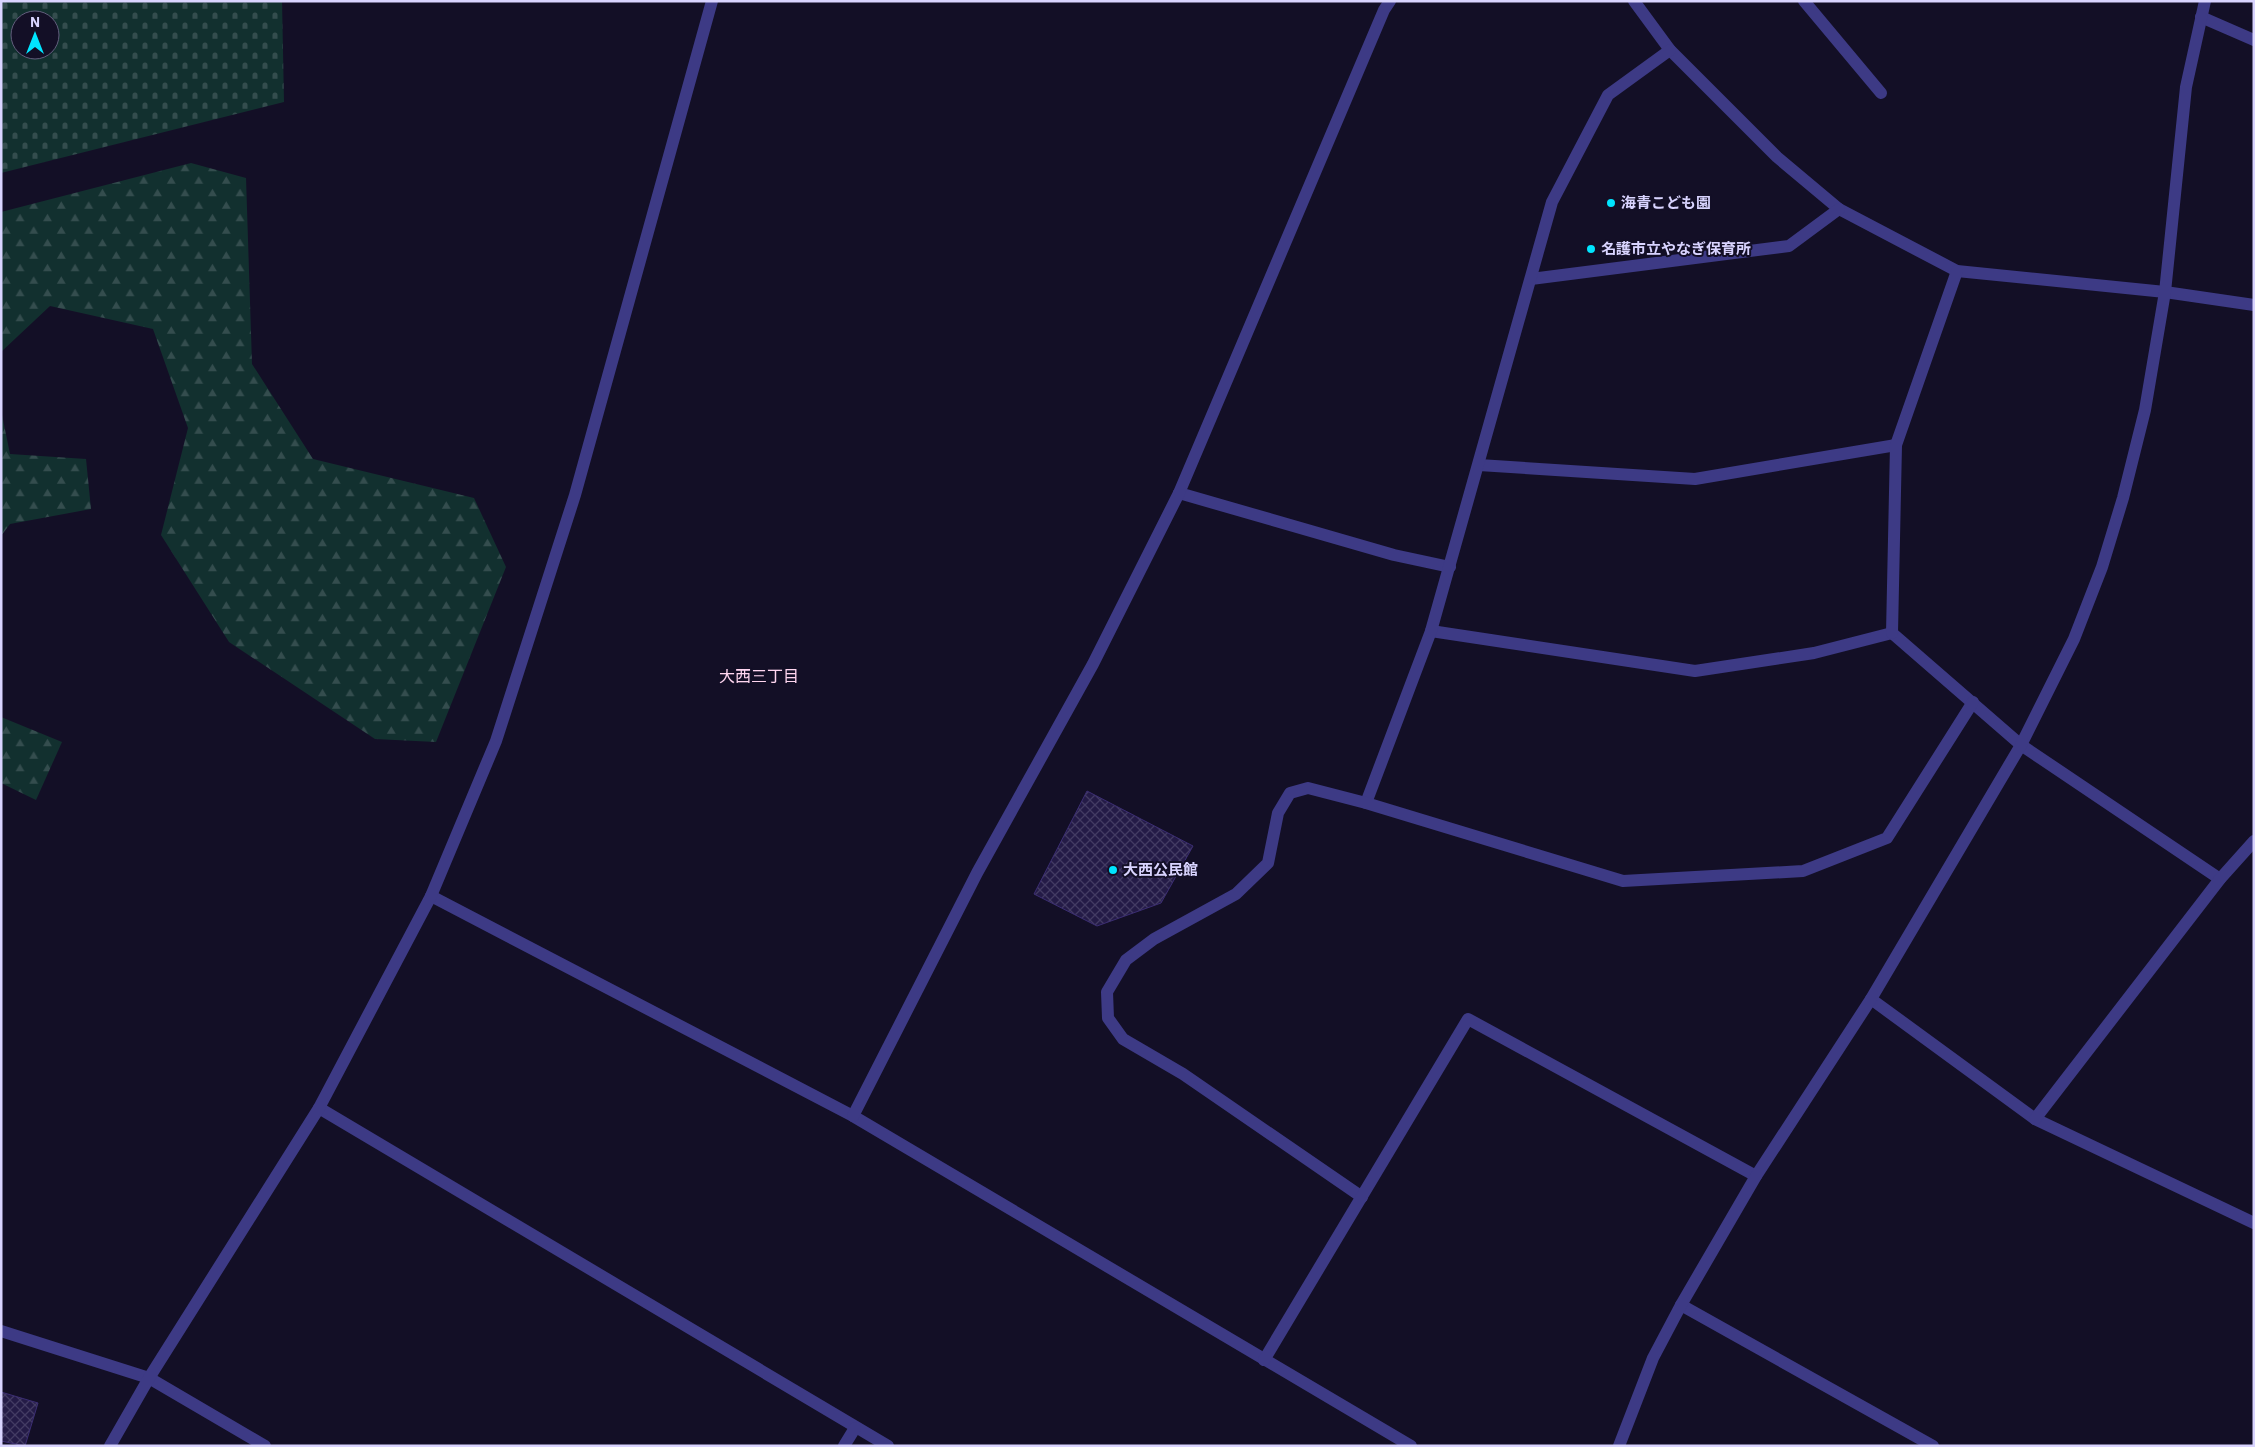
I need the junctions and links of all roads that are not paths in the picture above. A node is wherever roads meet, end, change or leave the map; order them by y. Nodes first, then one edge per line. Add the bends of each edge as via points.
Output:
1 (712, 1) edge
2 (1390, 1) edge
3 (1804, 1) edge
4 (2205, 1) edge
5 (1637, 2) edge
6 (2201, 16) junction
7 (2254, 40) edge
8 (1670, 50) junction
9 (1881, 93) dead end
10 (1839, 209) junction
11 (1956, 271) junction
12 (1531, 279) junction
13 (2165, 292) junction
14 (2254, 305) edge
15 (1896, 446) junction
16 (1479, 466) junction
17 (1179, 493) junction
18 (1450, 567) junction
19 (1431, 632) junction
20 (1892, 633) junction
21 (1973, 702) junction
22 (2021, 745) junction
23 (1366, 803) junction
24 (2254, 841) edge
25 (2220, 879) junction
26 (432, 896) junction
27 (1871, 999) junction
28 (319, 1108) junction
29 (853, 1116) junction
30 (2035, 1119) junction
31 (1756, 1176) junction
32 (1362, 1197) junction
33 (2254, 1223) edge
34 (1682, 1305) junction
35 (1, 1331) edge
36 (1264, 1360) junction
37 (149, 1378) junction
38 (855, 1428) junction
39 (110, 1446) edge
40 (265, 1446) edge
41 (844, 1446) edge
42 (888, 1446) edge
43 (1411, 1446) edge
44 (1619, 1446) edge
45 (1933, 1446) edge

1 - 26 street via 575,495 496,740
2 - 17 street
3 - 9 street
4 - 6 street
5 - 8 street
6 - 7 street
6 - 13 street via 2186,87
8 - 10 street via 1777,157
8 - 12 street via 1608,95 1552,202
10 - 11 street
10 - 12 street via 1789,246
11 - 13 street
11 - 15 street
12 - 16 street
13 - 14 street
13 - 22 street via 2145,410 2102,567 2074,639
15 - 16 street via 1695,479
15 - 20 street
16 - 18 street
17 - 18 street
17 - 29 street via 1093,664 977,873
18 - 19 street
19 - 20 street via 1695,672 1814,653
19 - 23 street
20 - 21 street
21 - 22 street
21 - 23 street via 1887,838 1804,871 1623,881
22 - 25 street
22 - 27 street
23 - 32 street via 1308,788 1290,793 1278,813 1268,863 1236,894 1154,939 1126,960 1107,992 1108,1018 1123,1039 1183,1074
24 - 25 street
25 - 30 street
26 - 28 street
26 - 29 street
27 - 30 street
27 - 31 street
28 - 37 street
28 - 38 street
29 - 36 street
30 - 33 street
31 - 32 street via 1468,1019
31 - 34 street
32 - 36 street
34 - 44 street via 1653,1358
34 - 45 street
35 - 37 street
36 - 43 street
37 - 39 street
37 - 40 street
38 - 41 street
38 - 42 street

